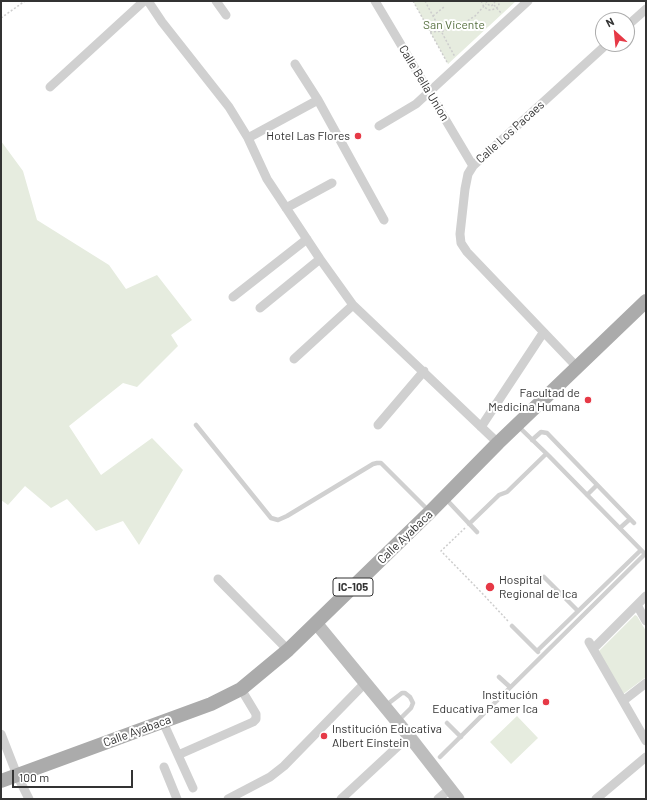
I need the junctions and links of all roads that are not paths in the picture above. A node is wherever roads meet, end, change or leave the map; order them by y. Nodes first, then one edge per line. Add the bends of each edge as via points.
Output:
1 (144, 1) edge
2 (148, 1) edge
3 (216, 1) edge
4 (375, 1) edge
5 (528, 1) edge
6 (646, 9) edge
7 (226, 15) dead end
8 (635, 19) edge
9 (598, 52) edge
10 (295, 64) dead end
11 (50, 87) dead end
12 (430, 92) junction
13 (318, 100) junction
14 (379, 126) dead end
15 (248, 138) junction
16 (473, 166) junction
17 (332, 183) dead end
18 (286, 208) junction
19 (384, 220) dead end
20 (307, 239) junction
21 (320, 259) junction
22 (233, 297) dead end
23 (646, 301) edge
24 (353, 305) junction
25 (260, 308) dead end
26 (543, 333) junction
27 (294, 359) dead end
28 (577, 367) junction
29 (424, 371) junction
30 (196, 425) dead end
31 (378, 425) dead end
32 (517, 425) junction
33 (481, 427) junction
34 (532, 440) junction
35 (498, 443) junction
36 (546, 454) junction
37 (597, 485) junction
38 (587, 495) junction
39 (444, 498) junction
40 (430, 512) junction
41 (630, 519) junction
42 (634, 523) dead end
43 (469, 524) junction
44 (620, 528) junction
45 (477, 532) dead end
46 (641, 550) junction
47 (544, 577) dead end
48 (218, 580) dead end
49 (646, 596) edge
50 (636, 605) junction
51 (578, 611) junction
52 (646, 621) edge
53 (316, 623) junction
54 (512, 626) road end
55 (288, 650) junction
56 (537, 651) junction
57 (542, 656) junction
58 (499, 677) dead end
59 (646, 682) edge
60 (365, 683) junction
61 (510, 687) junction
62 (241, 689) junction
63 (623, 701) junction
64 (384, 707) junction
65 (164, 722) junction
66 (397, 723) junction
67 (447, 723) dead end
68 (1, 734) edge
69 (409, 736) junction
70 (461, 737) junction
71 (646, 741) edge
72 (178, 755) junction
73 (440, 757) dead end
74 (646, 757) edge
75 (164, 767) dead end
76 (17, 775) junction
77 (1, 781) edge
78 (193, 788) dead end
79 (607, 790) junction
80 (454, 794) edge
81 (29, 799) edge
82 (177, 799) edge
83 (228, 799) edge
84 (341, 799) edge
85 (438, 799) edge
86 (596, 799) edge
87 (612, 799) edge

1 - 11 street
2 - 15 street via 166,28 229,107
3 - 7 street
4 - 12 street, Calle Bella Union
5 - 12 street
6 - 8 street
9 - 16 street, Calle Los Pacaes
10 - 13 street
12 - 14 street via 416,104
12 - 16 street, Calle Bella Union
13 - 15 street
13 - 19 street
15 - 18 street via 261,167
16 - 26 street, Calle Los Pacaes via 468,174 465,189 460,243
17 - 18 street
18 - 20 street
20 - 21 street
20 - 22 street
21 - 24 street
21 - 25 street
23 - 28 main road, Calle Ayabaca / IC-105
24 - 27 street
24 - 29 street
26 - 28 street, Calle Los Pacaes
26 - 33 street
28 - 32 main road, Calle Ayabaca / IC-105
29 - 31 street
29 - 33 street
30 - 40 lane via 271,518 278,520 287,516 377,463 381,463
32 - 34 lane
32 - 35 main road, Calle Ayabaca / IC-105
33 - 35 street
34 - 36 lane
34 - 37 lane via 541,432 547,433
35 - 39 main road, Calle Ayabaca / IC-105
36 - 38 lane
36 - 43 lane
37 - 38 lane
37 - 41 lane
38 - 44 lane
39 - 40 main road, Calle Ayabaca / IC-105
39 - 43 lane
40 - 53 main road, Calle Ayabaca / IC-105
41 - 42 lane
41 - 44 lane
43 - 45 lane
44 - 46 lane
46 - 51 lane
46 - 57 lane via 645,554
47 - 51 lane
48 - 55 street
49 - 50 street
50 - 52 street
50 - 63 street via 591,646
51 - 56 lane
53 - 55 main road, Calle Ayabaca / IC-105
53 - 60 street
54 - 56 lane
55 - 62 main road, Calle Ayabaca / IC-105
56 - 57 lane
57 - 61 lane
58 - 61 lane
59 - 63 street
60 - 64 street
60 - 83 street via 284,766 270,777
61 - 70 lane
62 - 65 main road, Calle Ayabaca / IC-105
62 - 72 street via 256,714 256,719
63 - 71 street
64 - 66 street
64 - 66 lane via 402,693 410,697 411,708
65 - 72 street
65 - 76 main road, Calle Ayabaca / IC-105
66 - 69 street
67 - 70 lane
68 - 76 street
69 - 80 street
69 - 84 street
70 - 73 lane
72 - 78 street
74 - 79 street
75 - 82 street
76 - 77 main road, Calle Ayabaca / IC-105
76 - 81 street
79 - 86 street
79 - 87 street
80 - 85 street

